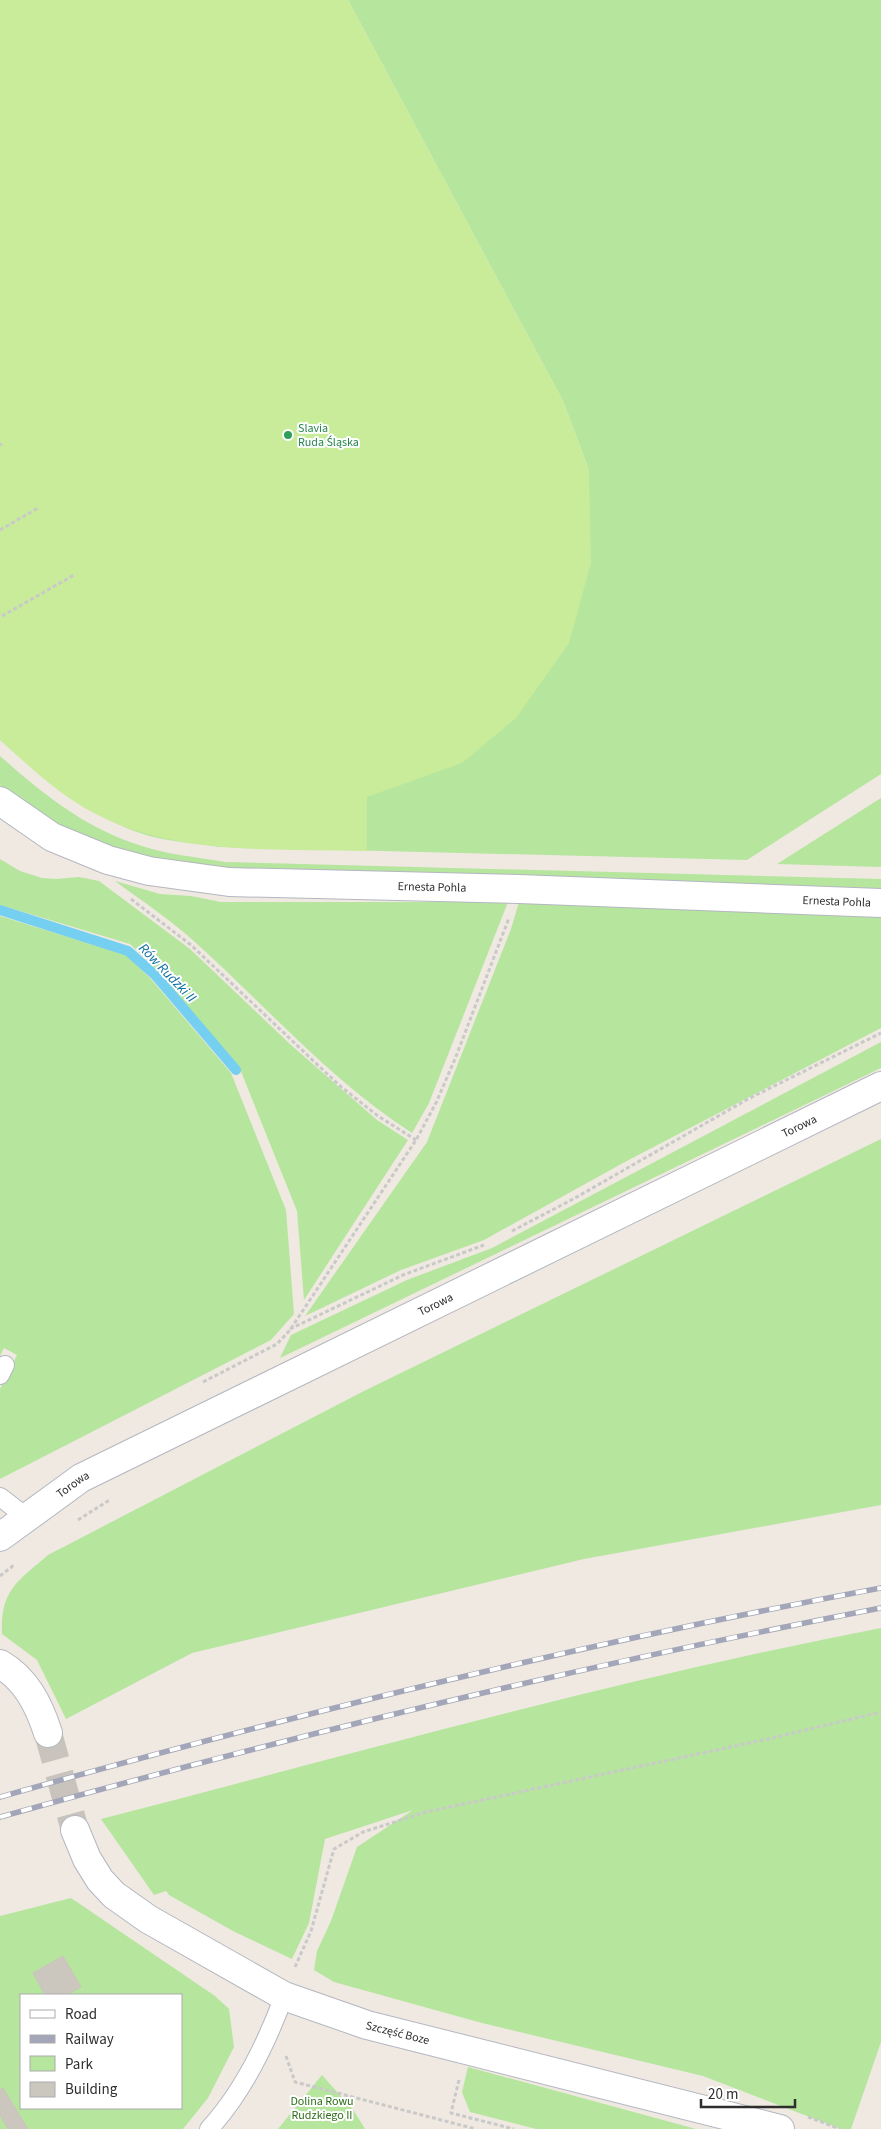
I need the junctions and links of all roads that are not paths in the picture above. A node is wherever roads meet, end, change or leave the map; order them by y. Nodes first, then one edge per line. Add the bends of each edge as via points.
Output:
1 (0, 801) edge
2 (881, 903) edge
3 (881, 1086) edge
4 (0, 1497) edge
5 (26, 1517) junction
6 (0, 1537) edge
7 (0, 1664) edge
8 (48, 1733) tunnel mouth
9 (75, 1830) tunnel mouth
10 (284, 1996) junction
11 (209, 2129) edge
12 (780, 2129) edge

1 - 2 street, Ernesta Pohla via 52,837 108,860 149,872 229,882
3 - 5 street, Torowa via 81,1478
4 - 5 lane
5 - 6 street, Torowa
7 - 8 street via 13,1671 32,1695
9 - 10 street, Szczęść Boze via 87,1859 114,1895 148,1919
10 - 11 lane via 274,2023 241,2085 224,2113
10 - 12 street, Szczęść Boze via 367,2025

